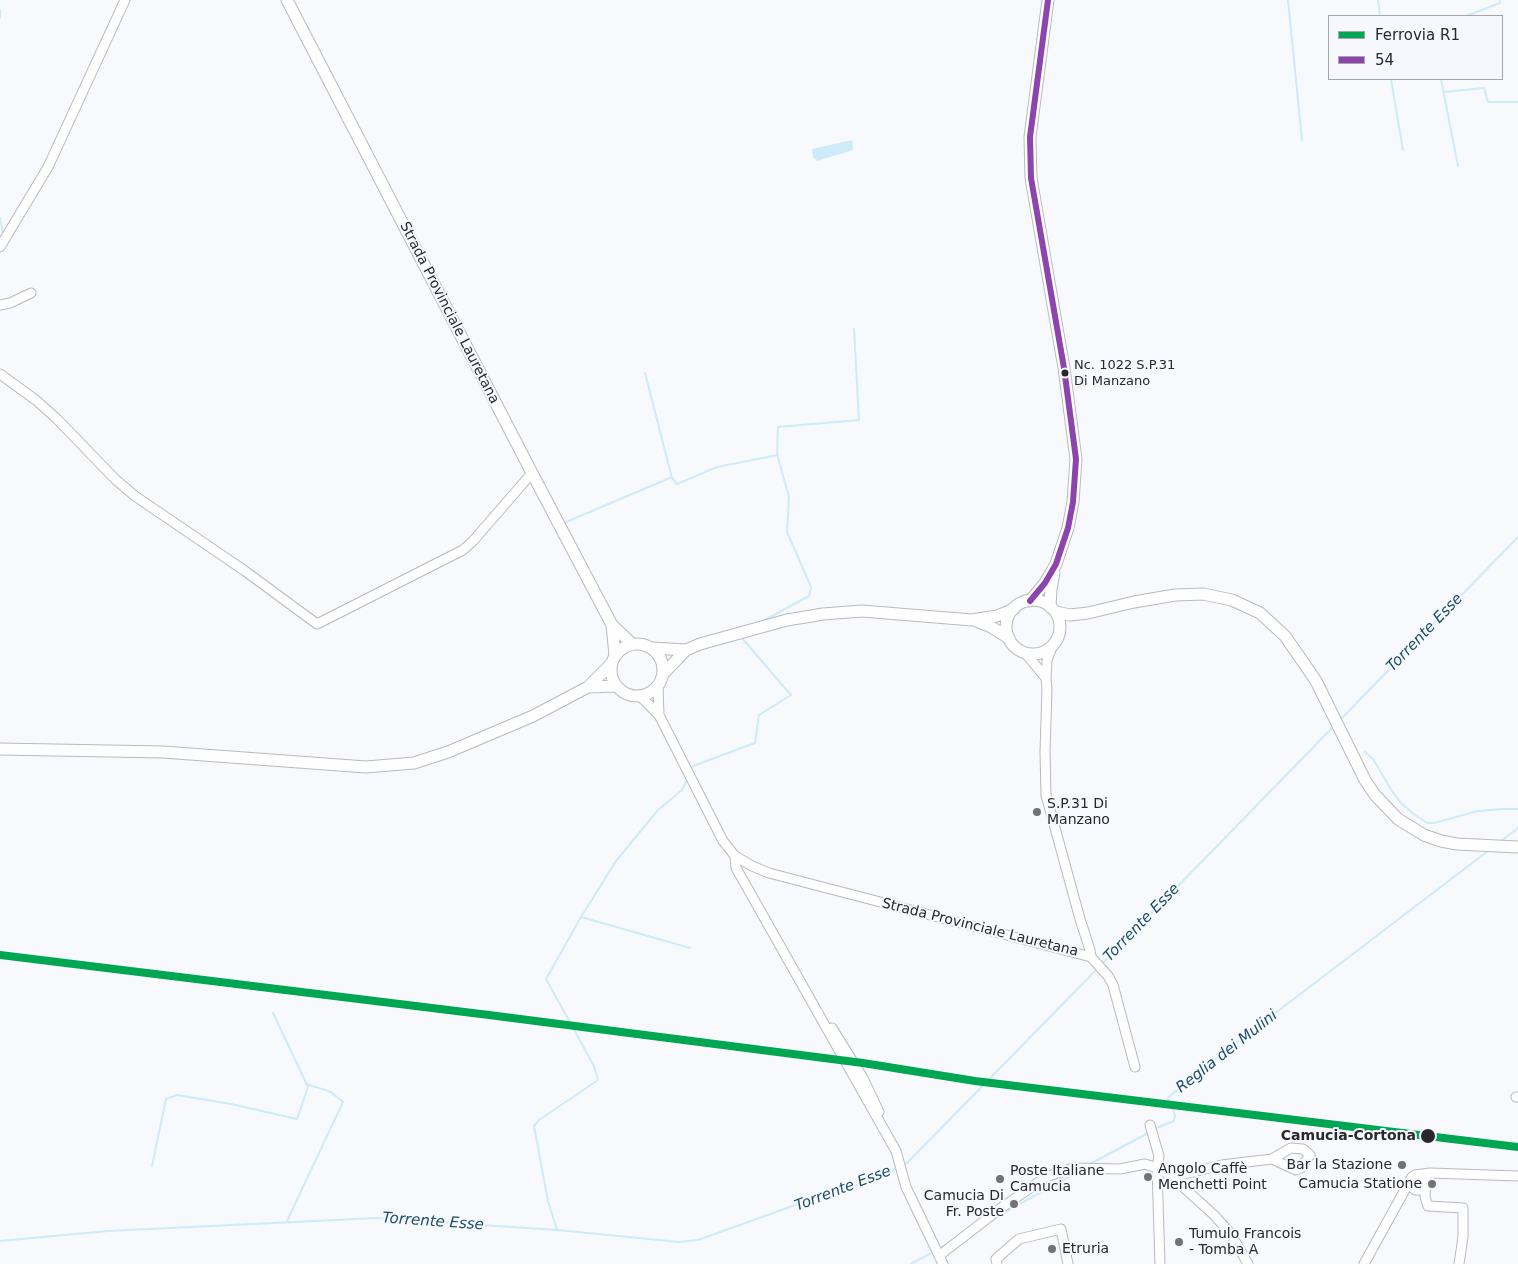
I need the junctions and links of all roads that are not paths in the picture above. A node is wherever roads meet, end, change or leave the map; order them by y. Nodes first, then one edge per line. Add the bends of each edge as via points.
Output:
1 (125, 0) edge
2 (287, 0) edge
3 (1048, 0) edge
4 (0, 247) edge
5 (31, 293) dead end
6 (0, 305) edge
7 (0, 374) edge
8 (532, 473) junction
9 (1056, 564) junction
10 (1030, 601) junction
11 (1014, 609) junction
12 (1053, 610) junction
13 (1088, 613) junction
14 (972, 620) junction
15 (612, 625) junction
16 (1060, 633) junction
17 (1008, 638) junction
18 (632, 644) junction
19 (1052, 647) junction
20 (652, 648) junction
21 (686, 650) junction
22 (1026, 654) junction
23 (613, 660) junction
24 (663, 674) junction
25 (1046, 678) junction
26 (615, 686) junction
27 (658, 686) junction
28 (588, 687) junction
29 (641, 696) junction
30 (659, 715) junction
31 (0, 748) edge
32 (1518, 847) edge
33 (736, 856) junction
34 (752, 866) junction
35 (744, 882) junction
36 (1092, 959) junction
37 (1135, 1068) dead end
38 (1150, 1125) dead end
39 (1272, 1159) dead end
40 (1157, 1168) junction
41 (1422, 1175) junction
42 (1518, 1176) edge
43 (1172, 1177) junction
44 (1410, 1180) junction
45 (1426, 1186) junction
46 (941, 1260) edge
47 (997, 1264) edge
48 (1068, 1264) edge
49 (1160, 1264) edge
50 (1248, 1264) edge
51 (1364, 1264) edge
52 (1459, 1264) edge

1 - 4 street via 48,166
2 - 8 main road, Strada Provinciale Lauretana
3 - 9 main road via 1030,136 1031,178 1064,368 1076,459 1071,515
5 - 6 street
7 - 8 street via 37,401 136,496 317,624 463,550
8 - 15 main road, Strada Provinciale Lauretana
9 - 10 main road
9 - 12 main road via 1051,589
10 - 11 main road
10 - 12 main road via 1040,601
11 - 14 main road
11 - 17 main road via 1008,620
12 - 13 main road via 1070,616
12 - 16 main road via 1060,622
13 - 16 main road
13 - 32 main road via 1175,595 1204,594 1232,600 1260,613 1285,636 1316,681 1365,780 1398,819 1410,828 1442,841
14 - 17 main road
14 - 21 main road via 862,612 823,614 787,620
15 - 18 main road, Strada Provinciale Lauretana
15 - 23 main road, Strada Provinciale Lauretana
16 - 19 main road
17 - 22 main road
18 - 20 main road
18 - 23 main road via 624,647
19 - 22 main road via 1038,654
19 - 25 street
20 - 21 main road
20 - 24 main road via 661,660
21 - 24 main road
22 - 25 street
23 - 26 main road, Strada Provinciale Lauretana via 610,675
23 - 28 main road
24 - 27 main road, Strada Provinciale Lauretana
25 - 36 street via 1046,795
26 - 28 main road
26 - 29 main road, Strada Provinciale Lauretana via 630,696
27 - 29 main road
27 - 30 street, Strada Provinciale Lauretana
28 - 31 main road via 533,716 414,763 366,767 163,752
29 - 30 street, Strada Provinciale Lauretana
30 - 33 street, Strada Provinciale Lauretana via 723,841
33 - 34 street, Strada Provinciale Lauretana
33 - 35 street, Strada Provinciale Lauretana via 736,868
34 - 35 street
34 - 36 street, Strada Provinciale Lauretana via 826,889
35 - 46 street, Strada Provinciale Lauretana via 810,999 831,1025 863,1078 896,1151 906,1187
36 - 37 street, Strada Provinciale Lauretana via 1113,985
38 - 40 street via 1159,1156
39 - 43 street via 1222,1165
40 - 43 street
40 - 46 street via 1145,1164 1120,1169 1073,1168 1046,1177 1001,1208
40 - 49 street
41 - 42 street
41 - 44 street via 1415,1175
41 - 45 street
43 - 50 street via 1231,1234
44 - 45 street via 1416,1190
44 - 51 street
45 - 52 street via 1428,1206 1463,1208
47 - 48 street via 996,1258 1019,1239 1061,1229

